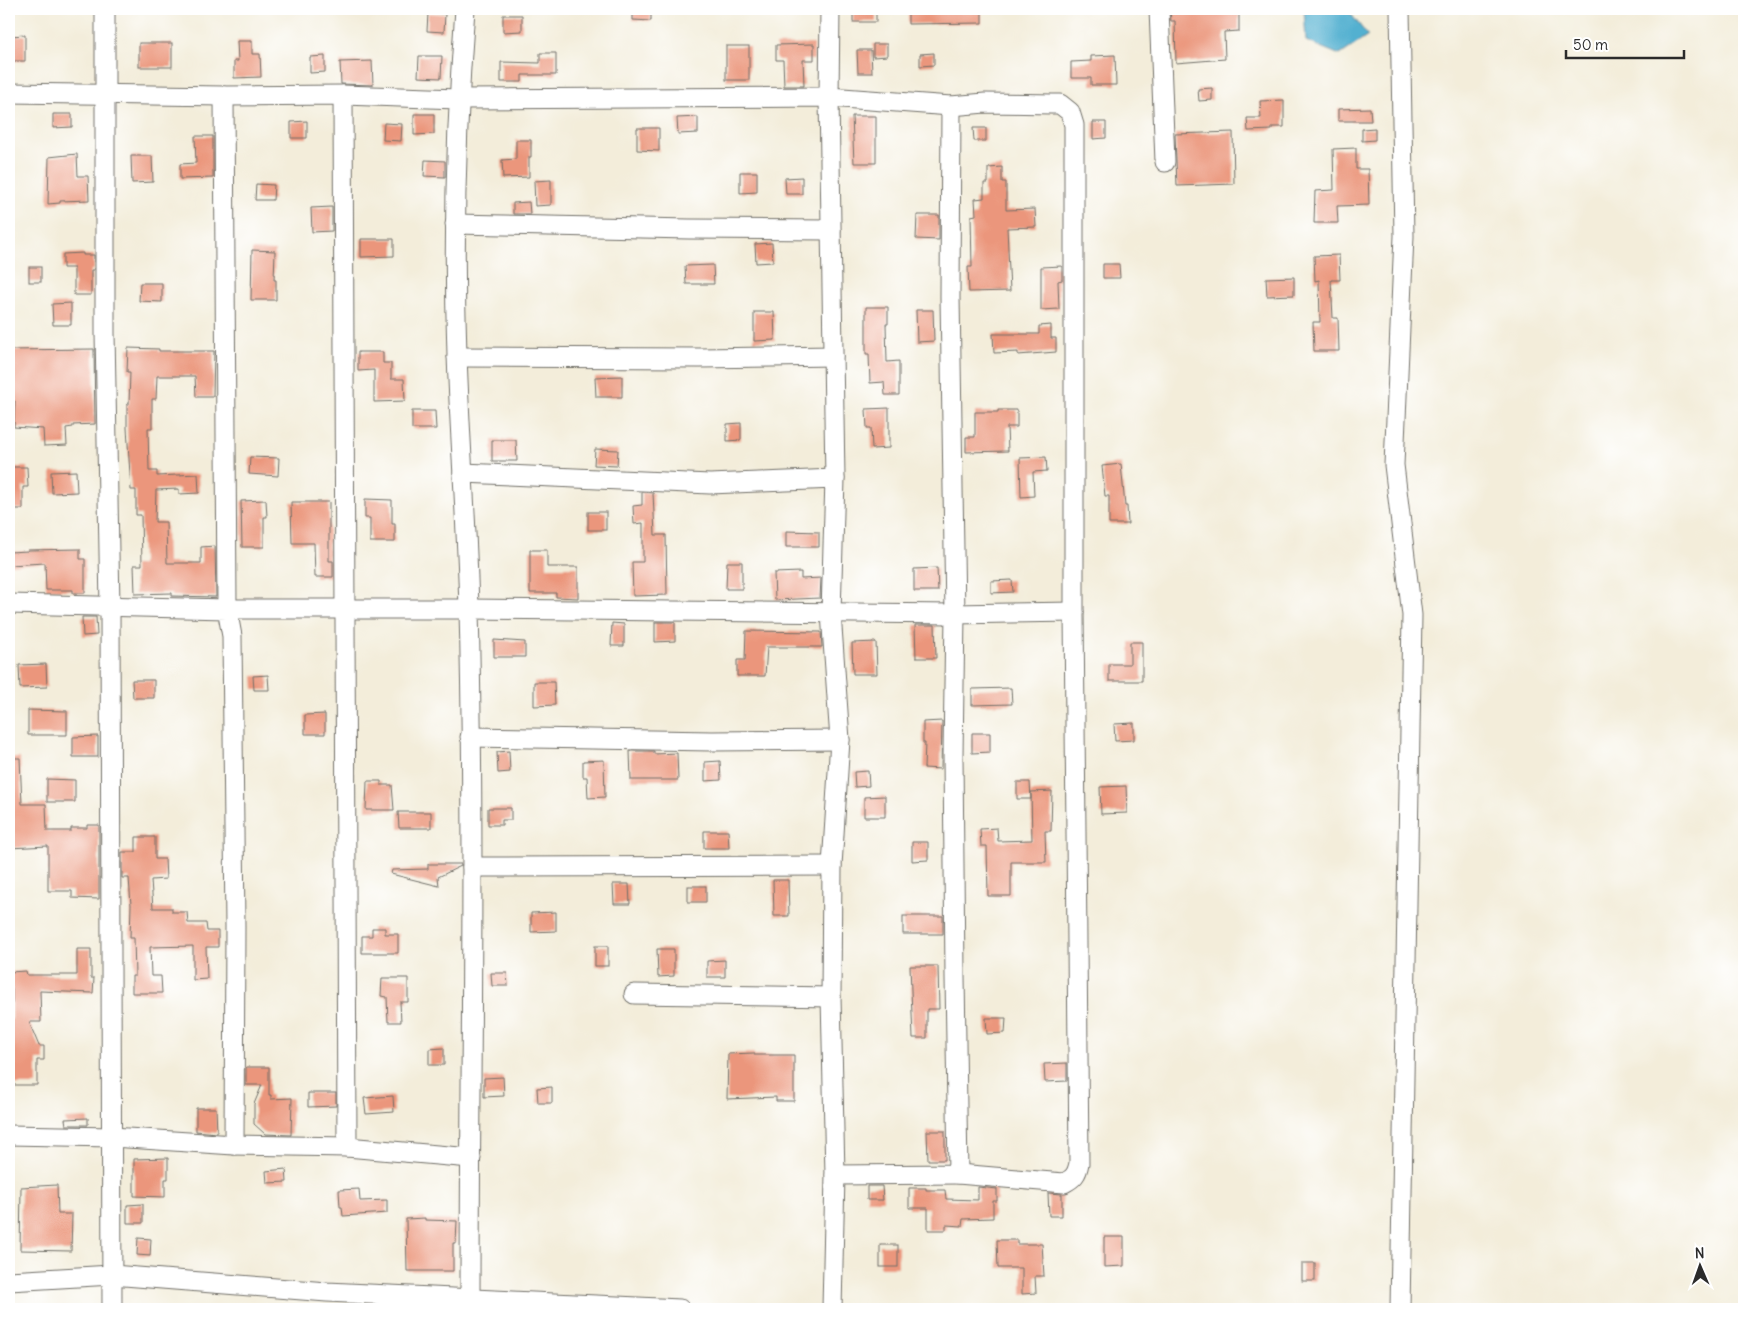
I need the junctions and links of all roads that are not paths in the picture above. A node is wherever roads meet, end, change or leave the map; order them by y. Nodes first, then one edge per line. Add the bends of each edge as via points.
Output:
1 (105, 9) edge
2 (465, 9) edge
3 (830, 9) edge
4 (1159, 9) edge
5 (1400, 9) edge
6 (9, 93) edge
7 (105, 93) junction
8 (343, 95) junction
9 (224, 96) junction
10 (829, 97) junction
11 (458, 99) junction
12 (951, 106) junction
13 (1165, 162) dead end
14 (454, 224) junction
15 (831, 230) junction
16 (833, 356) junction
17 (457, 357) junction
18 (464, 473) junction
19 (835, 479) junction
20 (9, 604) edge
21 (110, 607) junction
22 (227, 609) junction
23 (469, 609) junction
24 (346, 610) junction
25 (1074, 612) junction
26 (830, 613) junction
27 (955, 614) junction
28 (470, 737) junction
29 (840, 740) junction
30 (832, 866) junction
31 (472, 867) junction
32 (634, 994) dead end
33 (831, 997) junction
34 (9, 1135) edge
35 (112, 1138) junction
36 (234, 1145) junction
37 (347, 1147) junction
38 (471, 1158) junction
39 (958, 1174) junction
40 (835, 1175) junction
41 (112, 1275) junction
42 (9, 1281) edge
43 (470, 1304) edge
44 (112, 1309) edge
45 (680, 1309) edge
46 (832, 1309) edge
47 (1400, 1309) edge

1 - 7 street
2 - 11 street
3 - 10 street
4 - 13 street
5 - 47 street via 1404,236 1394,465 1412,615
6 - 7 street
7 - 9 street
7 - 21 street
8 - 9 street
8 - 11 street
8 - 24 street
9 - 22 street
10 - 11 street
10 - 12 street
10 - 15 street
11 - 14 street
12 - 25 street via 1060,104 1070,112 1074,125
12 - 27 street via 950,297
14 - 15 street
14 - 17 street
15 - 16 street
16 - 17 street
16 - 19 street
17 - 18 street
18 - 19 street via 710,484
18 - 23 street
19 - 26 street
20 - 21 street
21 - 22 street
21 - 35 street
22 - 24 street
22 - 36 street via 232,636
23 - 24 street
23 - 26 street
23 - 28 street
24 - 37 street
25 - 27 street
25 - 39 street via 1077,1174 1064,1183
26 - 27 street
26 - 29 street
27 - 39 street
28 - 29 street
28 - 31 street
29 - 30 street
30 - 31 street
30 - 33 street
31 - 38 street
32 - 33 street
33 - 40 street
34 - 35 street
35 - 36 street
35 - 41 street
36 - 37 street
37 - 38 street
38 - 43 street
39 - 40 street
40 - 46 street
41 - 42 street
41 - 43 street
41 - 44 street
43 - 45 street

